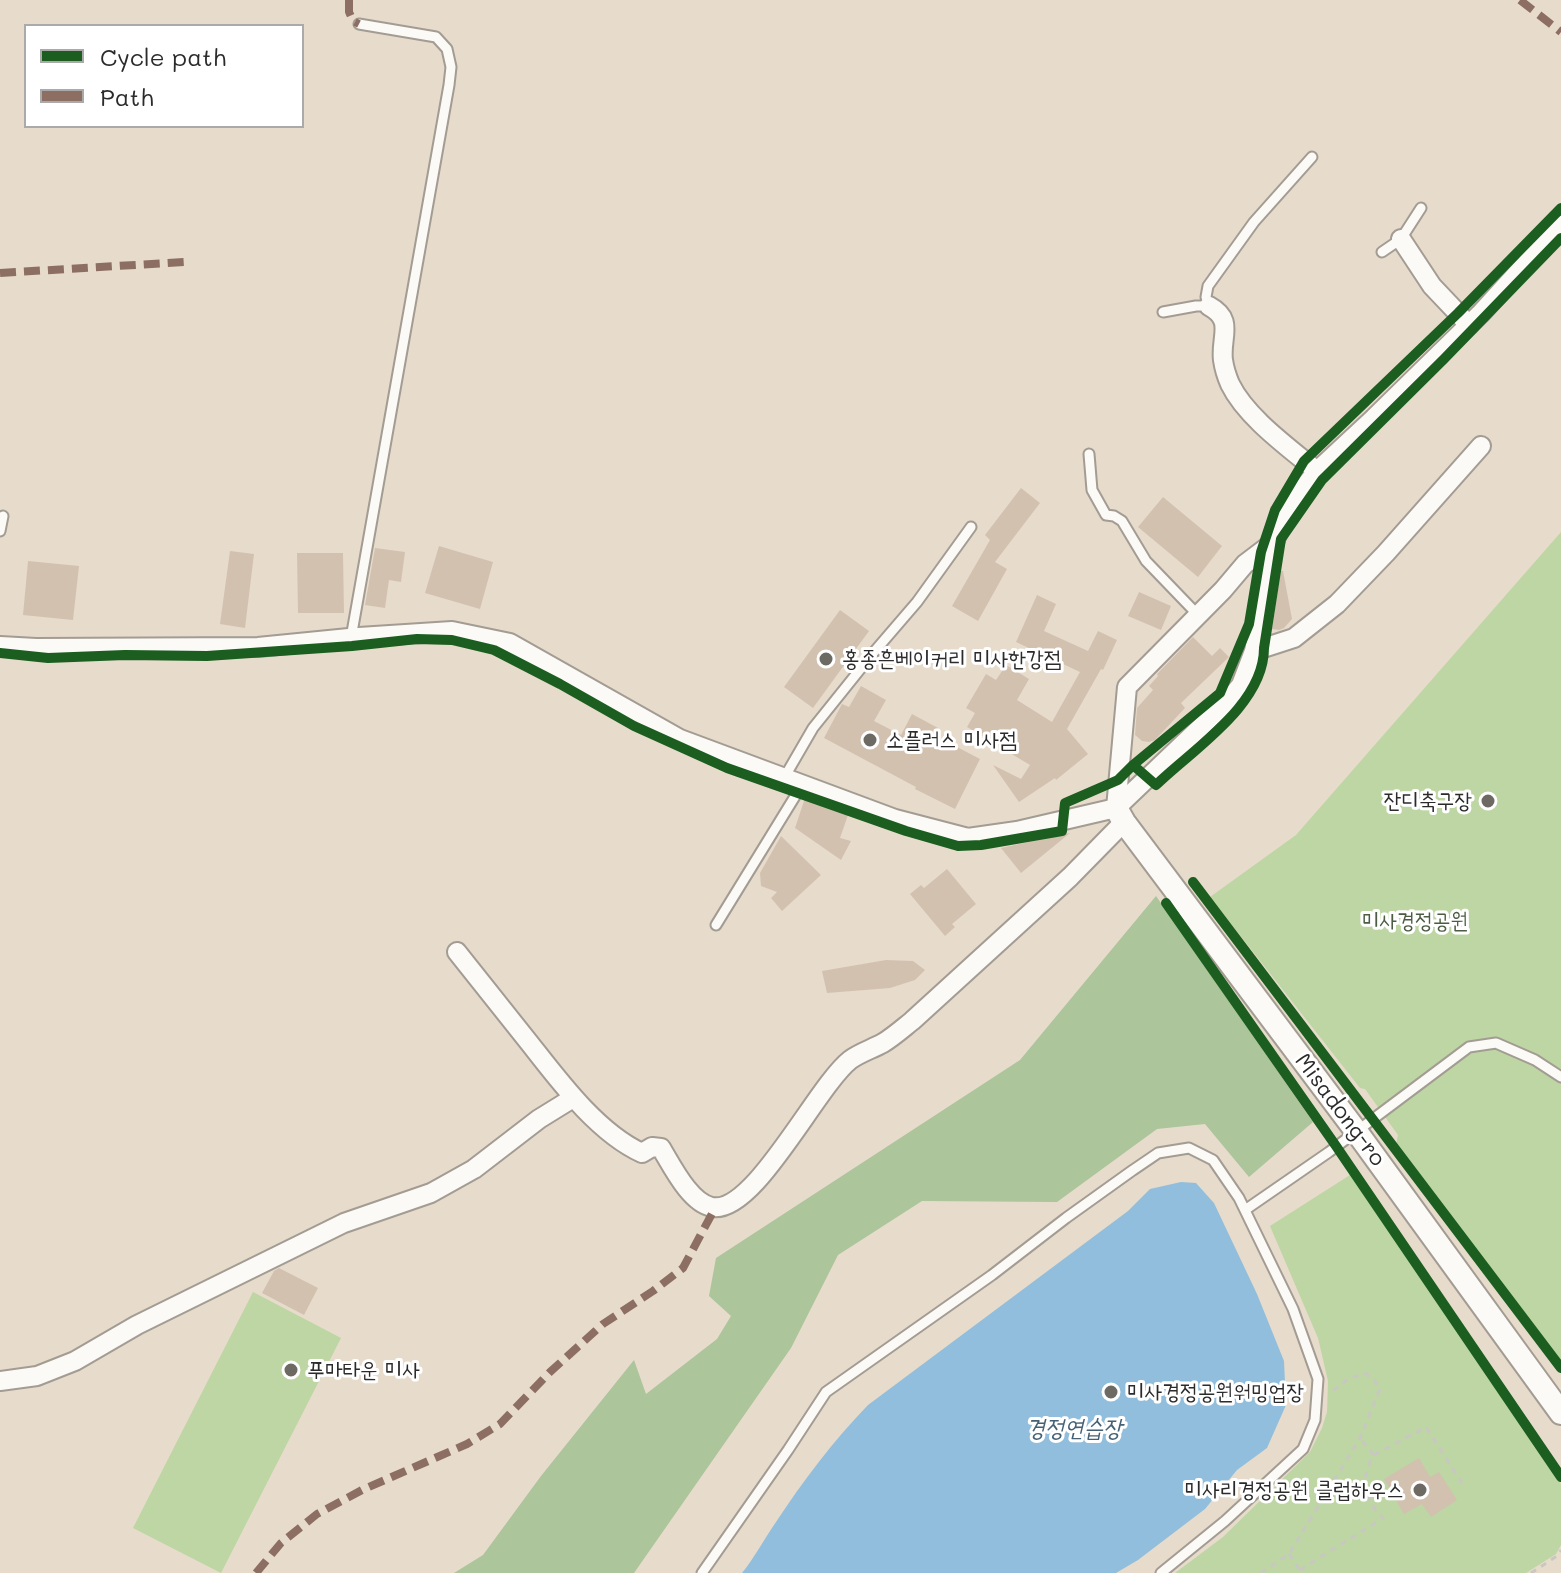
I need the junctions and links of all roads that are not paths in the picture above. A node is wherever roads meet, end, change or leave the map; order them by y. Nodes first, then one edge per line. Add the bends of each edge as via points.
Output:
1 (359, 24) dead end
2 (1312, 157) dead end
3 (1421, 208) dead end
4 (1561, 225) edge
5 (1401, 239) junction
6 (1382, 252) dead end
7 (1209, 306) junction
8 (1163, 312) dead end
9 (1469, 325) junction
10 (1481, 446) dead end
11 (1089, 454) dead end
12 (1317, 471) junction
13 (3, 516) dead end
14 (971, 527) dead end
15 (0, 531) edge
16 (1274, 542) junction
17 (1198, 615) junction
18 (351, 638) junction
19 (0, 646) edge
20 (1254, 651) junction
21 (784, 778) junction
22 (802, 785) junction
23 (1120, 815) junction
24 (716, 925) dead end
25 (457, 952) dead end
26 (1561, 1077) edge
27 (573, 1098) junction
28 (1356, 1131) junction
29 (1245, 1210) junction
30 (0, 1381) edge
31 (1561, 1413) edge
32 (702, 1573) edge
33 (1161, 1573) edge

1 - 18 lane via 436,37 447,49 451,67
2 - 7 lane via 1254,222 1208,286
3 - 5 lane
4 - 9 street
5 - 6 lane
5 - 9 street via 1432,286
7 - 8 lane
7 - 12 street via 1224,319 1223,362 1244,408
9 - 12 street
10 - 20 street via 1337,604 1294,638
11 - 17 lane via 1092,490 1106,515 1122,521 1146,561
12 - 16 street via 1288,507
13 - 15 lane
14 - 21 lane via 813,728
16 - 17 street via 1245,564
16 - 20 street
17 - 23 street via 1127,687
18 - 19 street via 258,647
18 - 21 street via 452,631 510,643 680,739
20 - 23 street via 1241,685
21 - 22 street
22 - 23 street via 895,819 968,838
22 - 24 lane
23 - 27 street via 1070,877 912,1021 851,1059 823,1089 771,1164 730,1204 715,1208 702,1203 661,1148 636,1150
23 - 28 street, Misadong-ro
25 - 27 street
26 - 28 lane via 1496,1043 1469,1047
27 - 30 street via 431,1193 344,1223 75,1361 37,1376
28 - 29 lane
28 - 31 street, Misadong-ro
29 - 32 lane via 1213,1160 1189,1148 1158,1153 826,1392
29 - 33 lane via 1293,1309 1318,1379 1315,1420 1303,1449

